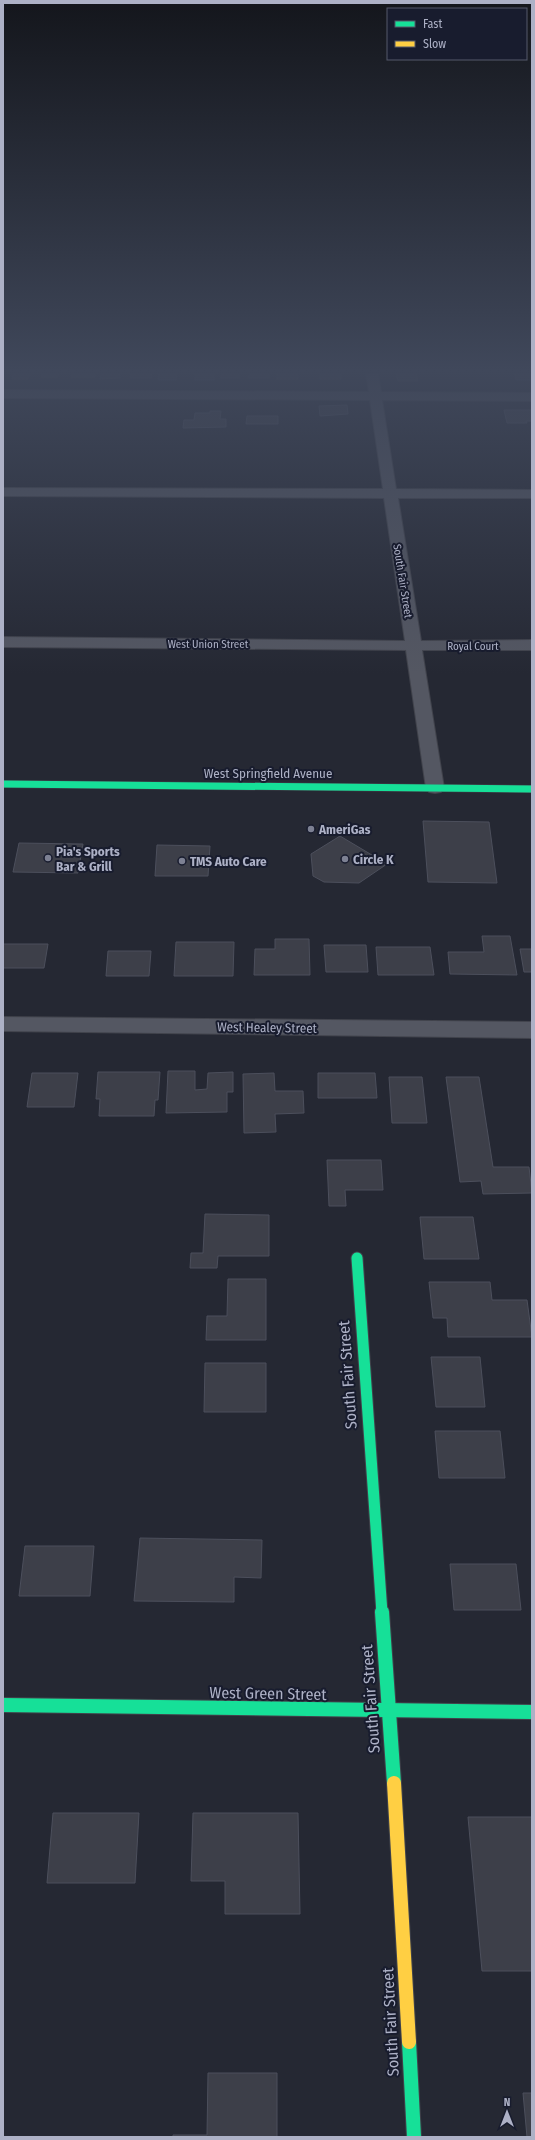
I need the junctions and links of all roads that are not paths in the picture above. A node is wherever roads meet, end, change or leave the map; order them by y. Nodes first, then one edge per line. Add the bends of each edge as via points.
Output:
1 (387, 474) edge
2 (3, 492) edge
3 (390, 494) junction
4 (532, 494) edge
5 (3, 642) edge
6 (532, 644) edge
7 (413, 646) junction
8 (3, 784) edge
9 (435, 788) junction
10 (532, 789) edge
11 (3, 1024) edge
12 (532, 1030) edge
13 (357, 1258) dead end
14 (3, 1705) edge
15 (389, 1709) junction
16 (532, 1712) edge
17 (414, 2137) edge

1 - 3 street, South Fair Street
2 - 3 street
3 - 4 street
3 - 7 street, South Fair Street
5 - 7 street, West Union Street
6 - 7 street, Royal Court
7 - 9 street, South Fair Street
8 - 9 street, West Springfield Avenue
9 - 10 street, West Springfield Avenue
11 - 12 street, West Healey Street
13 - 15 street, South Fair Street
14 - 15 street, West Green Street
15 - 16 street, West Green Street
15 - 17 street, South Fair Street

